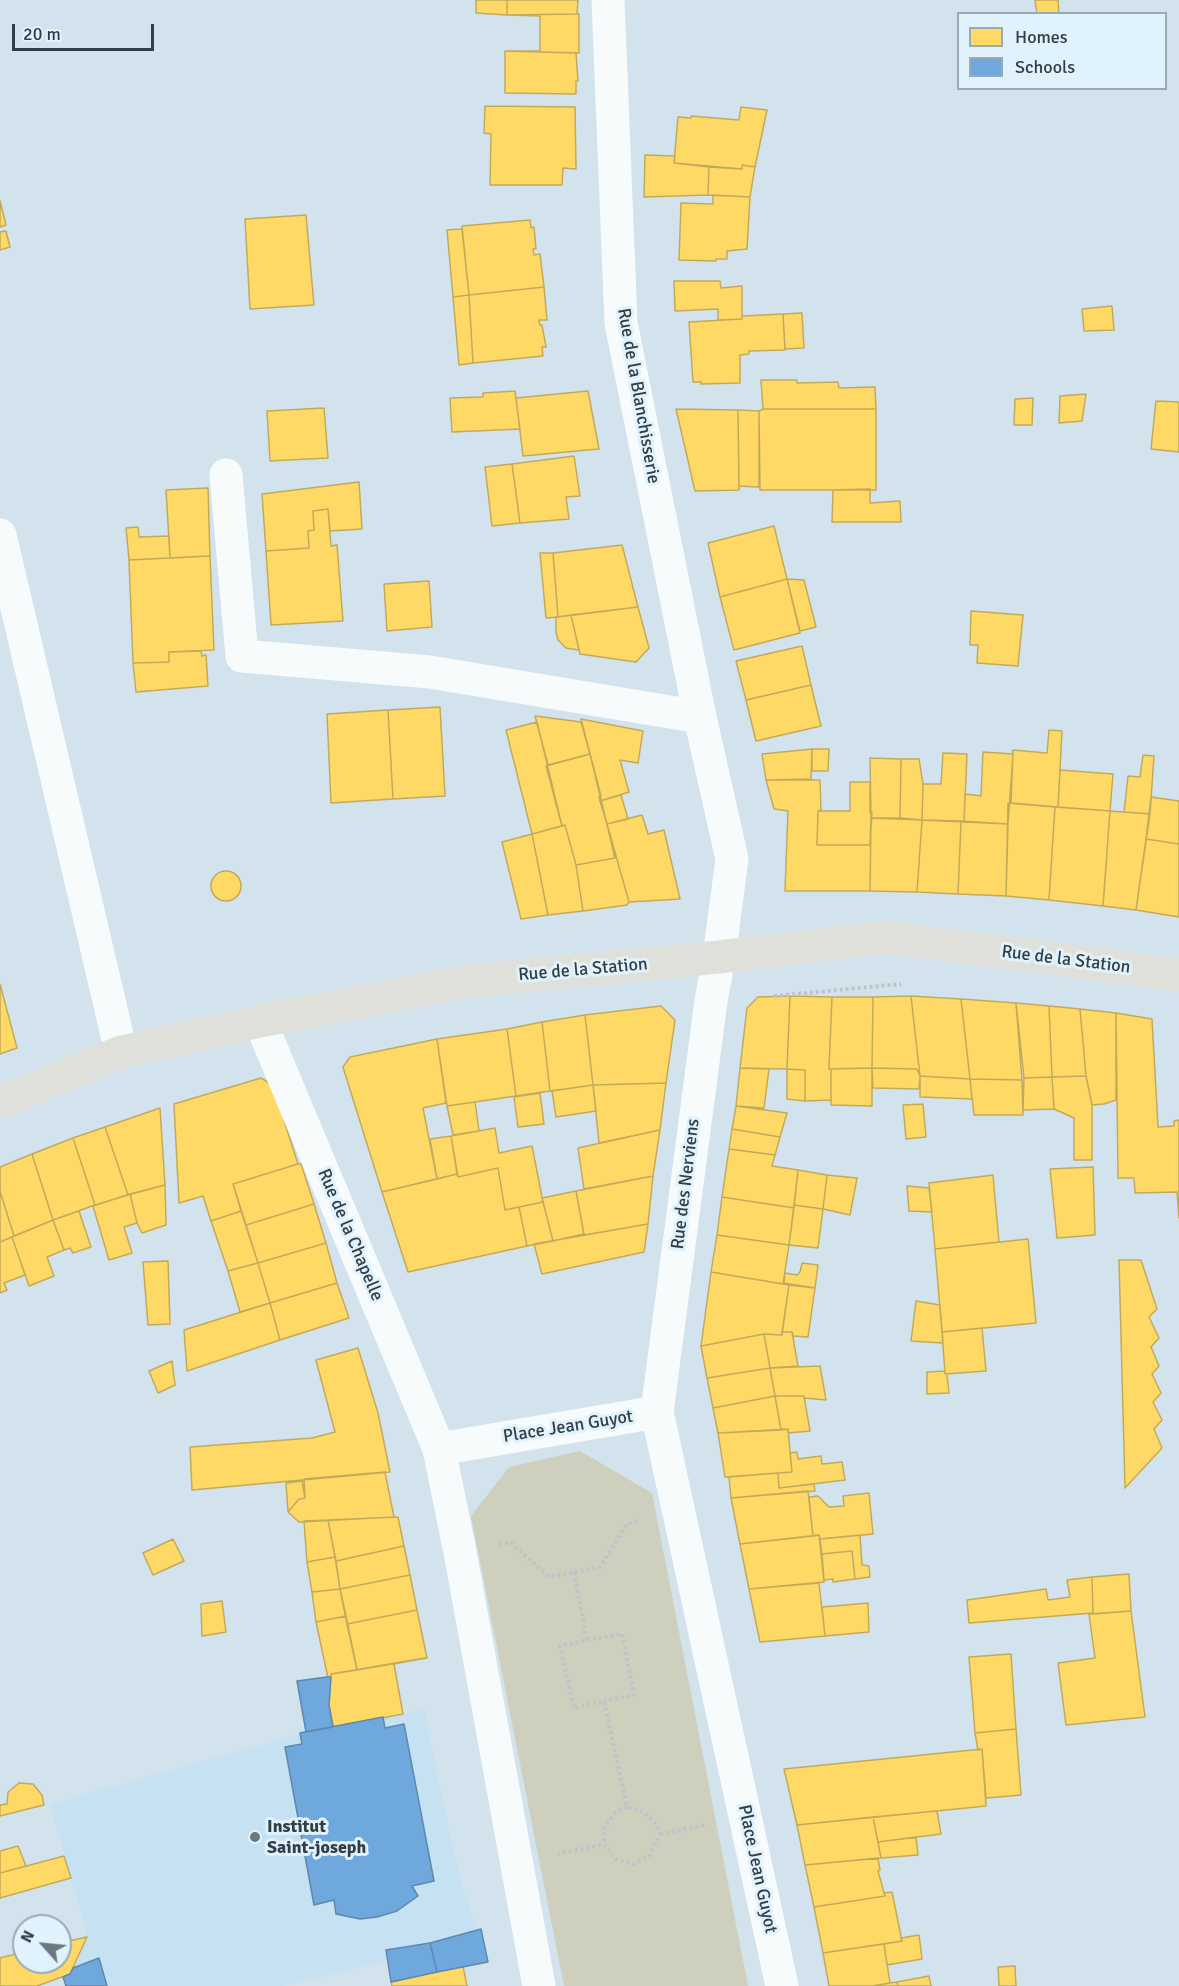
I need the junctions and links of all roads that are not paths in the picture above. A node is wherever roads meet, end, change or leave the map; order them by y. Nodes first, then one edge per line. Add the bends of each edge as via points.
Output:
1 (608, 0) edge
2 (226, 475) dead end
3 (0, 535) edge
4 (700, 717) junction
5 (719, 957) junction
6 (1179, 975) edge
7 (260, 1021) junction
8 (121, 1052) junction
9 (0, 1102) edge
10 (657, 1412) junction
11 (439, 1449) junction
12 (539, 1986) edge
13 (782, 1986) edge

1 - 4 street, Rue de la Blanchisserie via 621,323
2 - 4 street via 242,656 430,672
3 - 8 street
4 - 5 street, Rue de la Blanchisserie via 732,859
5 - 6 main road, Rue de la Station via 884,938
5 - 7 main road, Rue de la Station via 467,981
5 - 10 street, Rue des Nerviens
7 - 8 main road, Rue de la Station
7 - 11 street, Rue de la Chapelle
8 - 9 main road, Rue de la Station
10 - 11 street, Place Jean Guyot
10 - 13 street, Place Jean Guyot
11 - 12 street

